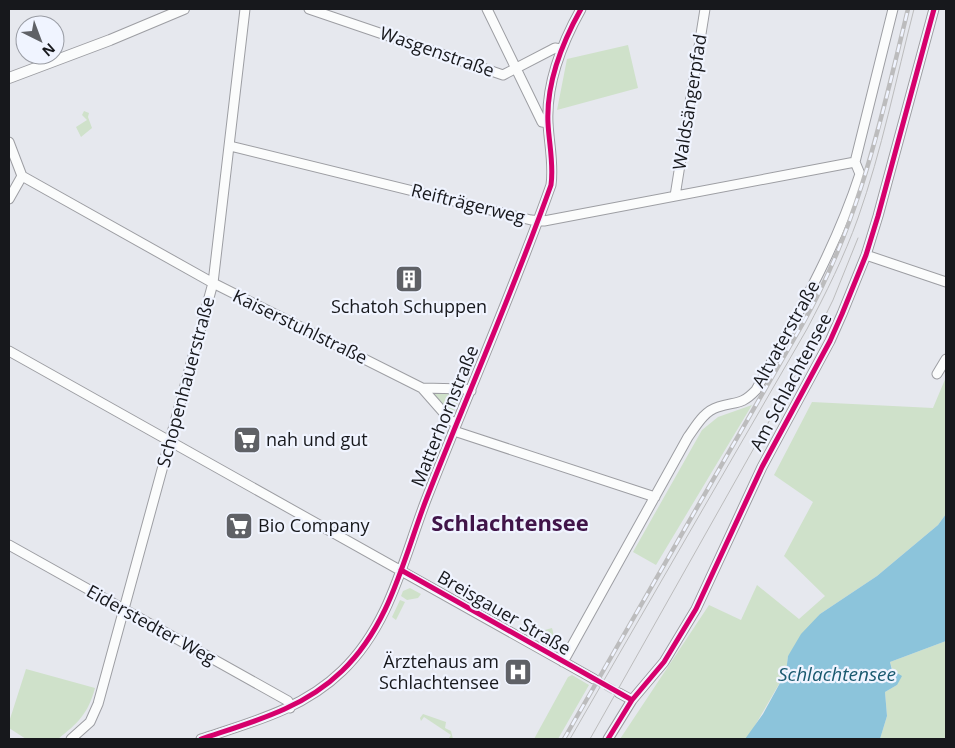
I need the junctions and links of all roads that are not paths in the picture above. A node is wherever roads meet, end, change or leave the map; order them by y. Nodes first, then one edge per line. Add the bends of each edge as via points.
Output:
1 (184, 9) edge
2 (245, 9) edge
3 (309, 9) edge
4 (487, 9) edge
5 (581, 9) edge
6 (705, 9) edge
7 (893, 9) edge
8 (934, 9) edge
9 (561, 49) junction
10 (516, 68) junction
11 (9, 78) edge
12 (548, 123) junction
13 (9, 142) edge
14 (230, 146) junction
15 (855, 162) junction
16 (22, 176) junction
17 (675, 196) junction
18 (9, 199) edge
19 (538, 220) junction
20 (866, 255) junction
21 (946, 282) edge
22 (213, 284) junction
23 (9, 351) edge
24 (946, 360) edge
25 (937, 374) dead end
26 (422, 388) junction
27 (471, 391) junction
28 (456, 427) junction
29 (170, 441) junction
30 (655, 497) junction
31 (9, 545) edge
32 (401, 570) junction
33 (124, 609) junction
34 (563, 662) junction
35 (594, 679) tunnel mouth
36 (619, 693) tunnel mouth
37 (632, 700) junction
38 (290, 708) junction
39 (71, 739) edge
40 (201, 739) edge
41 (608, 739) edge

1 - 11 main road
2 - 14 street, Schopenhauerstraße
3 - 10 street, Wasgenstraße via 503,74
4 - 10 street
5 - 9 street, Matterhornstraße
6 - 17 street, Waldsängerpfad
7 - 15 street, Altvaterstraße
8 - 20 street, Am Schlachtensee
9 - 10 street, Wasgenstraße via 555,48
9 - 12 street, Matterhornstraße via 551,86
10 - 12 street via 542,122
12 - 19 street, Matterhornstraße via 551,185
13 - 16 street
14 - 19 street, Reifträgerweg
14 - 22 street, Schopenhauerstraße
15 - 17 street, Reifträgerweg
15 - 30 street, Altvaterstraße via 860,174 846,218 756,390 746,400 717,407 701,419
16 - 18 street
16 - 22 street, Kaiserstuhlstraße
17 - 19 street, Reifträgerweg
19 - 27 street, Matterhornstraße
20 - 21 street
20 - 37 street, Am Schlachtensee via 830,341 762,467 696,609 664,662
22 - 26 street, Kaiserstuhlstraße
22 - 29 street, Schopenhauerstraße
23 - 29 street, Breisgauer Straße
24 - 25 street
26 - 27 street, Kaiserstuhlstraße
26 - 28 street, Kaiserstuhlstraße
27 - 28 street, Matterhornstraße
28 - 30 street, Kaiserstuhlstraße
28 - 32 street, Matterhornstraße
29 - 32 street, Breisgauer Straße
29 - 33 street, Schopenhauerstraße
30 - 34 street, Altvaterstraße
31 - 33 street, Eiderstedter Weg
32 - 34 street, Breisgauer Straße
32 - 38 street, Matterhornstraße via 384,613 353,660 329,683
33 - 38 street, Eiderstedter Weg via 288,701
33 - 39 street, Schopenhauerstraße via 98,704 90,722
34 - 35 street, Breisgauer Straße
36 - 37 street
37 - 41 street, Am Schlachtensee
38 - 40 street, Matterhornstraße

